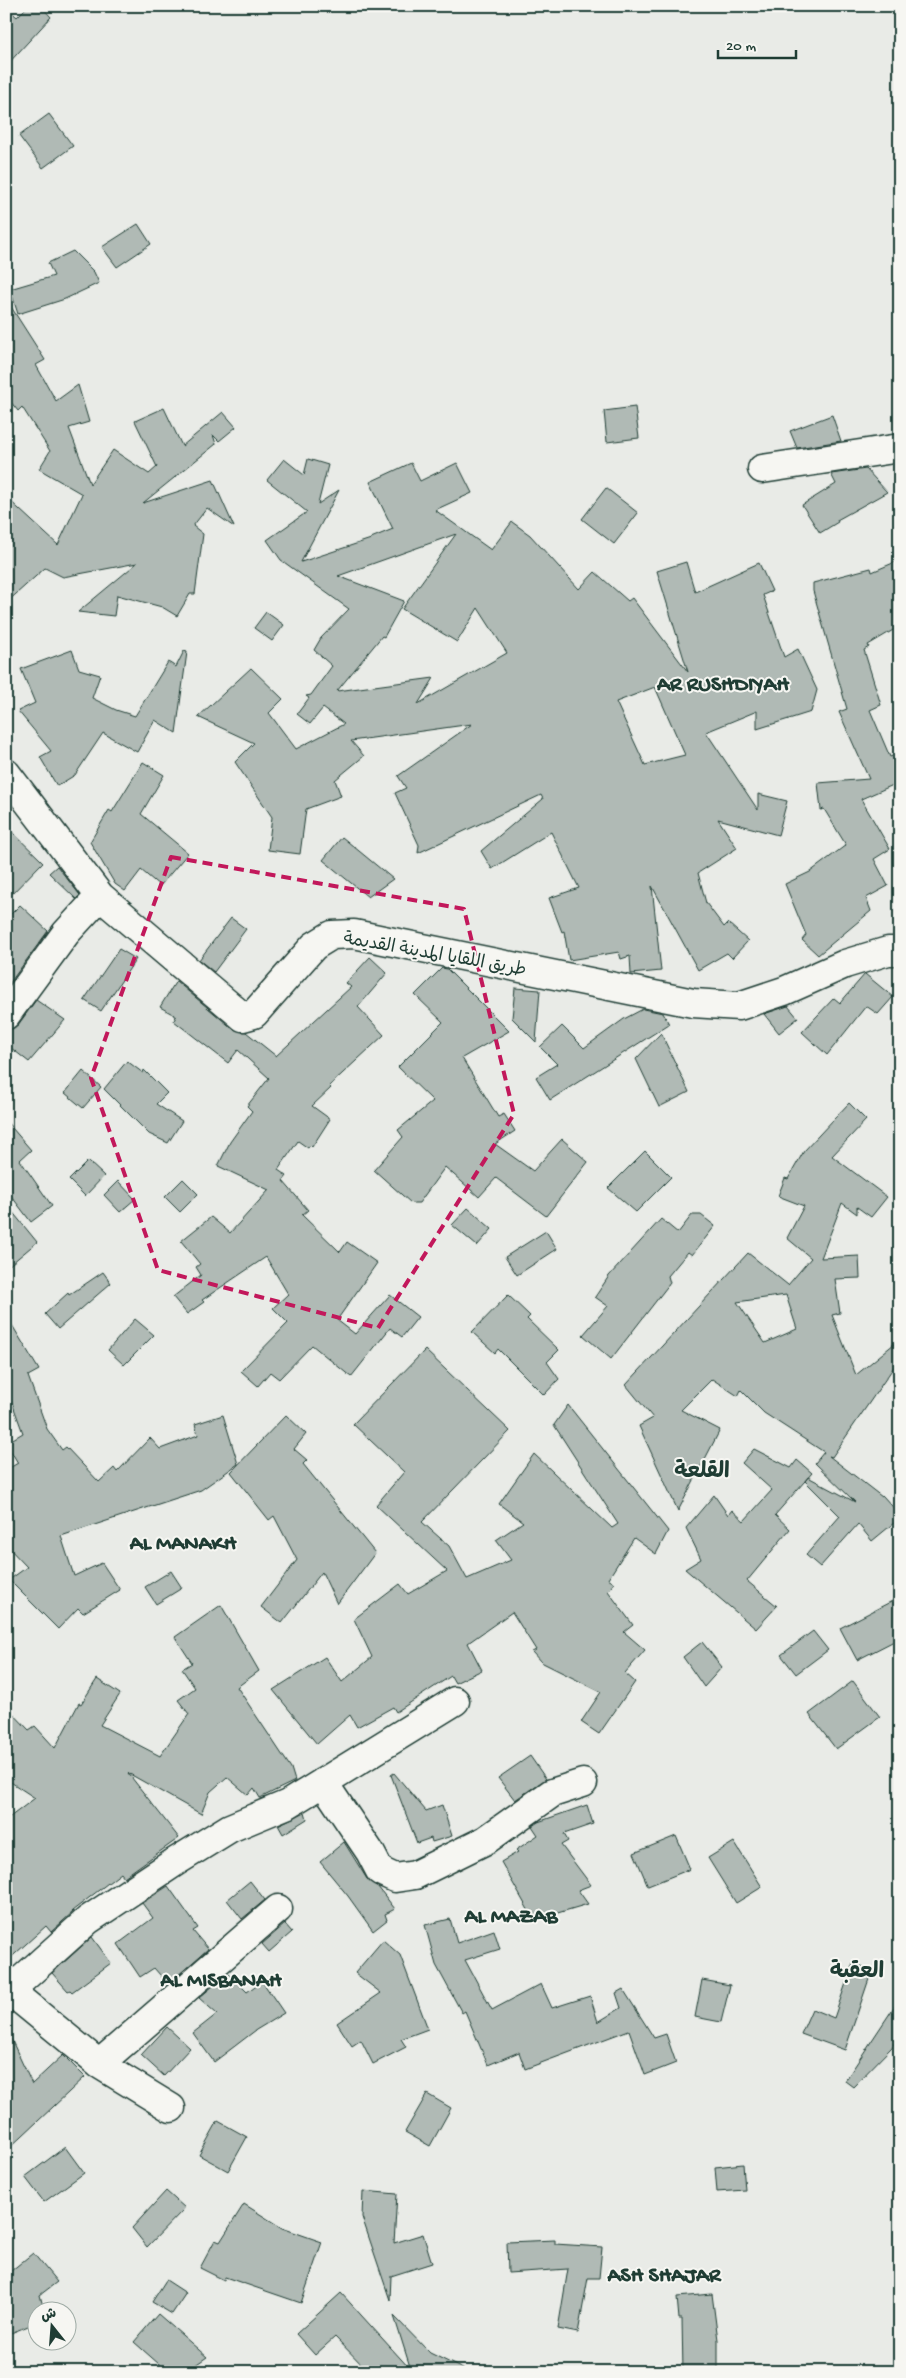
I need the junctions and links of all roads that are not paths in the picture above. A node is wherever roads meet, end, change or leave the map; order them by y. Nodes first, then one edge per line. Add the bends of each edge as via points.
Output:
1 (900, 448) edge
2 (762, 469) dead end
3 (6, 772) edge
4 (100, 896) junction
5 (900, 951) edge
6 (6, 1015) edge
7 (455, 1701) dead end
8 (323, 1782) junction
9 (583, 1783) dead end
10 (278, 1909) dead end
11 (8, 1993) edge
12 (99, 2064) junction
13 (171, 2108) dead end

1 - 2 street
3 - 4 street, طريق اللقايا المدينة القديمة
4 - 5 street, طريق اللقايا المدينة القديمة via 243,1016 254,1014 314,946 332,935 354,934 693,1003 738,1006 784,991 845,964
4 - 6 street via 66,933
7 - 8 street
8 - 9 street via 380,1871 395,1878 415,1875 477,1844 552,1793
8 - 11 street via 288,1804 230,1828 96,1915
10 - 12 street
11 - 12 street
12 - 13 street

